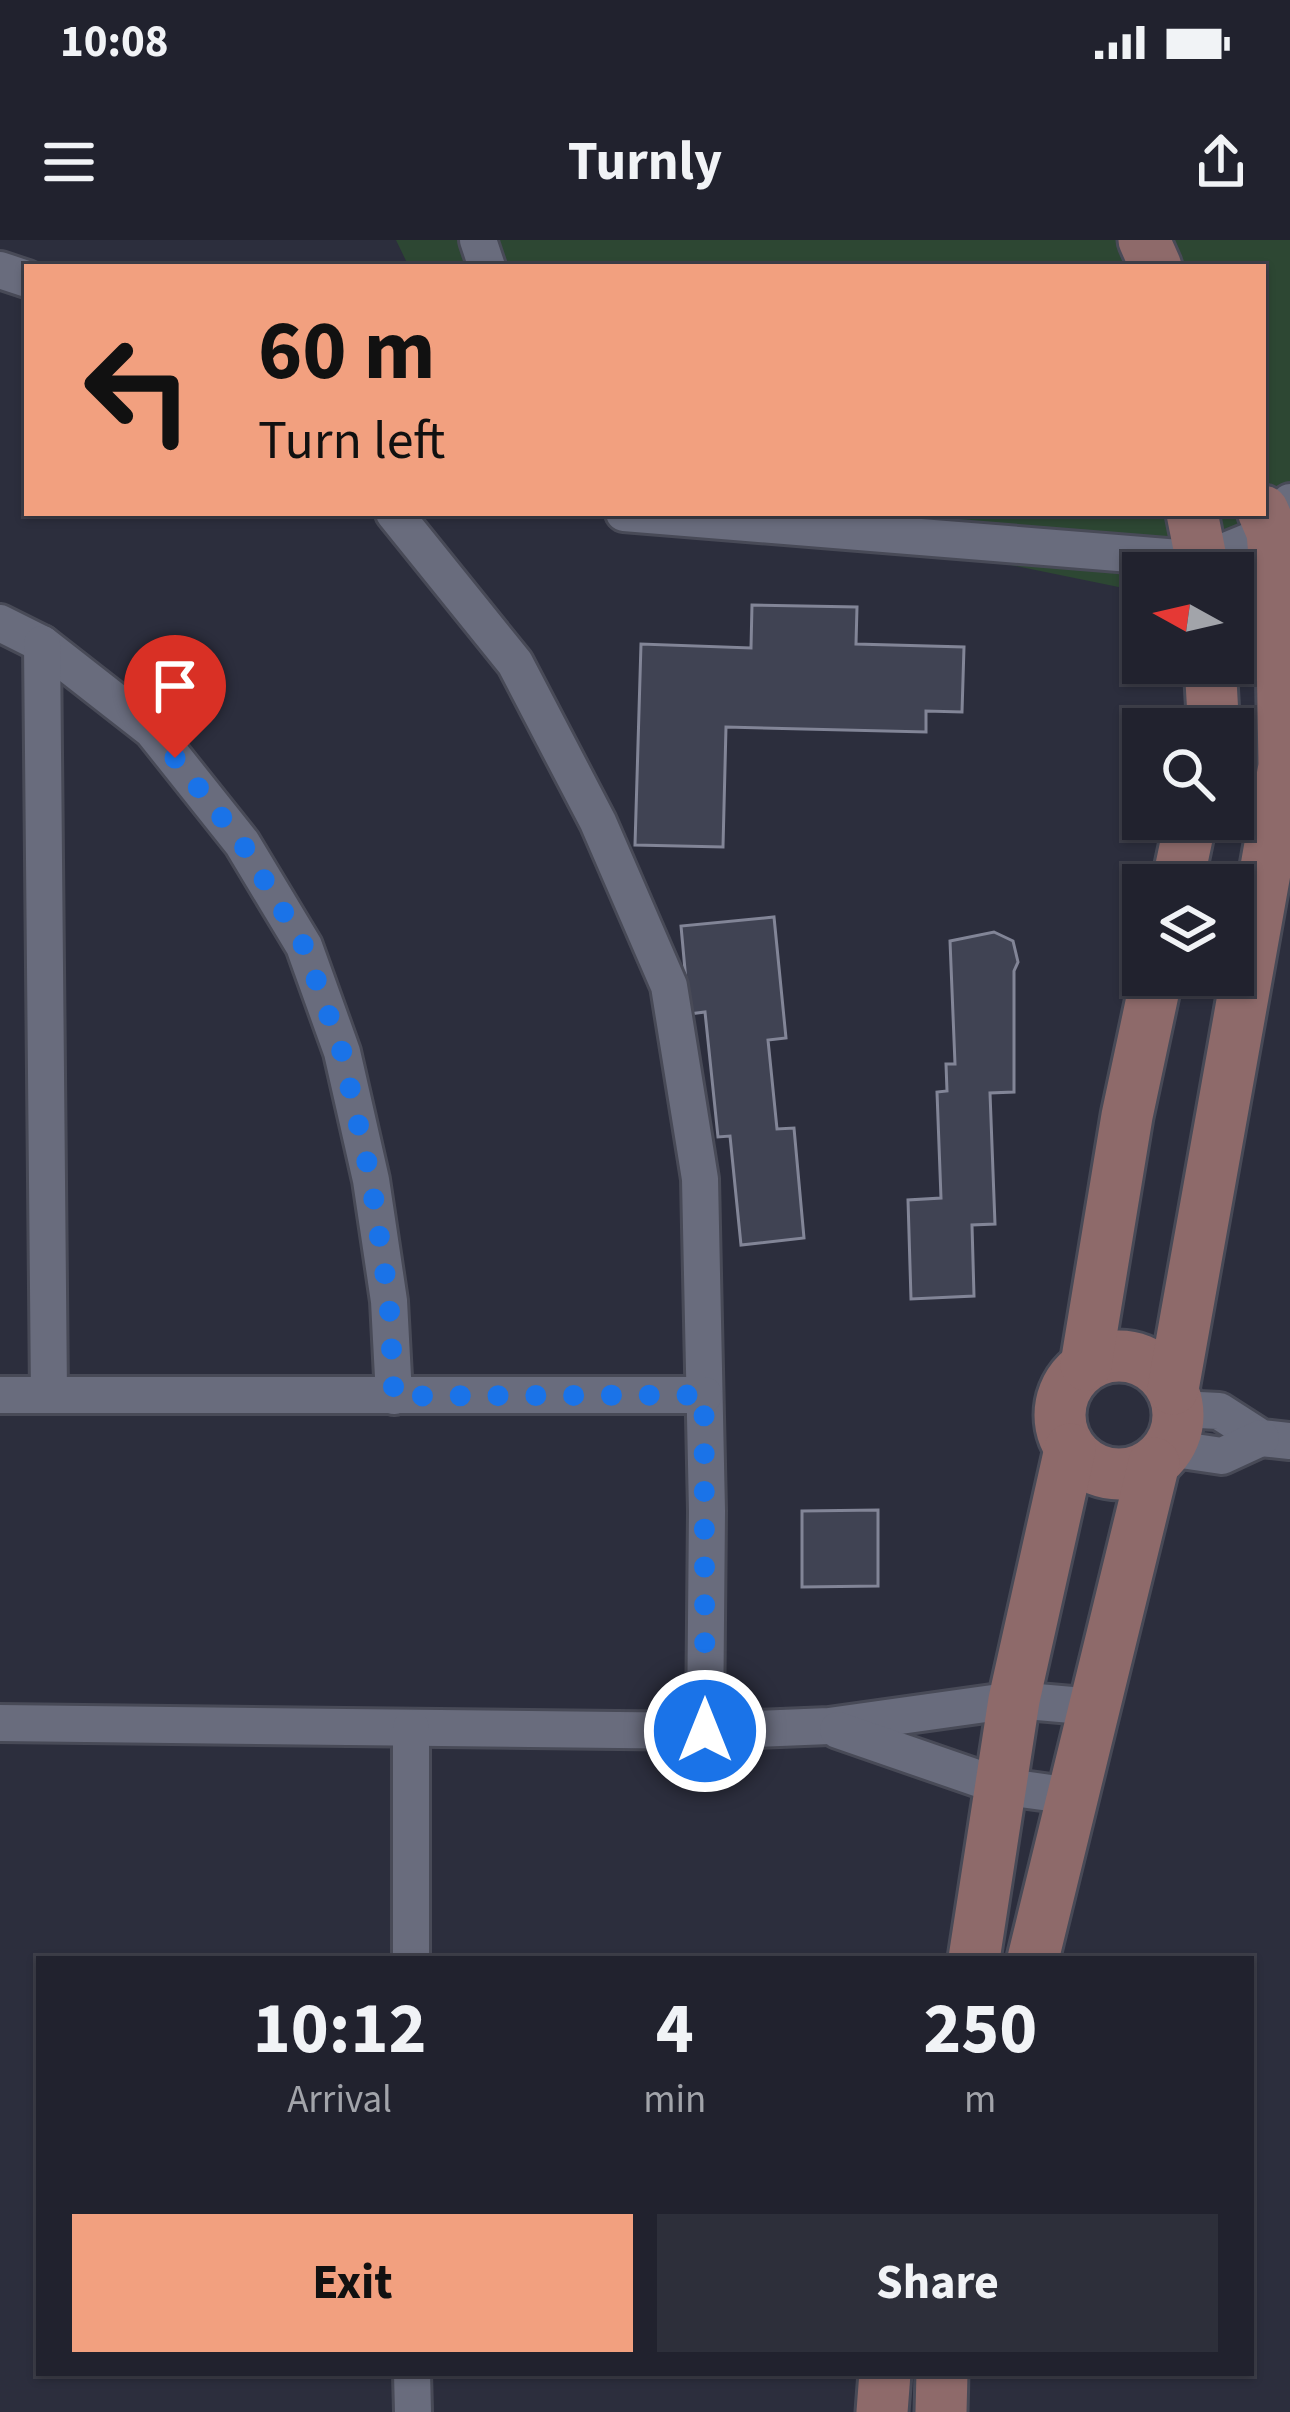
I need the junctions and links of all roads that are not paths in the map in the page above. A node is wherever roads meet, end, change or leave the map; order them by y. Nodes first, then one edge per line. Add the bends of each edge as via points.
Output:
1 (1275, 515) edge
2 (396, 516) edge
3 (671, 516) edge
4 (1200, 549) edge
5 (0, 623) edge
6 (42, 644) junction
7 (1284, 802) edge
8 (1153, 996) edge
9 (1086, 1365) junction
10 (0, 1395) edge
11 (50, 1395) junction
12 (704, 1395) junction
13 (394, 1396) junction
14 (1168, 1427) junction
15 (1275, 1439) edge
16 (1070, 1449) junction
17 (1014, 1700) junction
18 (1095, 1707) junction
19 (0, 1723) edge
20 (829, 1726) junction
21 (411, 1728) junction
22 (705, 1731) junction
23 (1000, 1786) junction
24 (1072, 1796) junction
25 (411, 1956) edge
26 (974, 1956) edge
27 (1034, 1956) edge
28 (412, 2376) edge
29 (885, 2376) edge
30 (942, 2376) edge
31 (412, 2412) edge
32 (882, 2412) edge
33 (941, 2412) edge

1 - 4 street
1 - 7 main road
2 - 12 street via 514,663 598,822 669,986 700,1179
3 - 4 street
5 - 6 street
6 - 11 street
6 - 13 street via 152,730 242,843 304,946 342,1052 371,1180
7 - 14 main road
8 - 9 main road
9 - 14 main road via 1125,1355 1161,1372
9 - 16 main road via 1071,1377 1059,1413
10 - 11 street
11 - 13 street
12 - 13 street
12 - 22 street
14 - 15 street via 1219,1411
14 - 16 main road via 1137,1472 1100,1472
14 - 18 main road
16 - 17 main road
17 - 18 street
17 - 20 street
17 - 23 main road
18 - 24 main road
19 - 21 street
20 - 22 street
20 - 23 street
21 - 22 street
21 - 25 street
23 - 24 street
23 - 26 main road
24 - 27 main road
28 - 31 street
29 - 32 main road
30 - 33 main road

